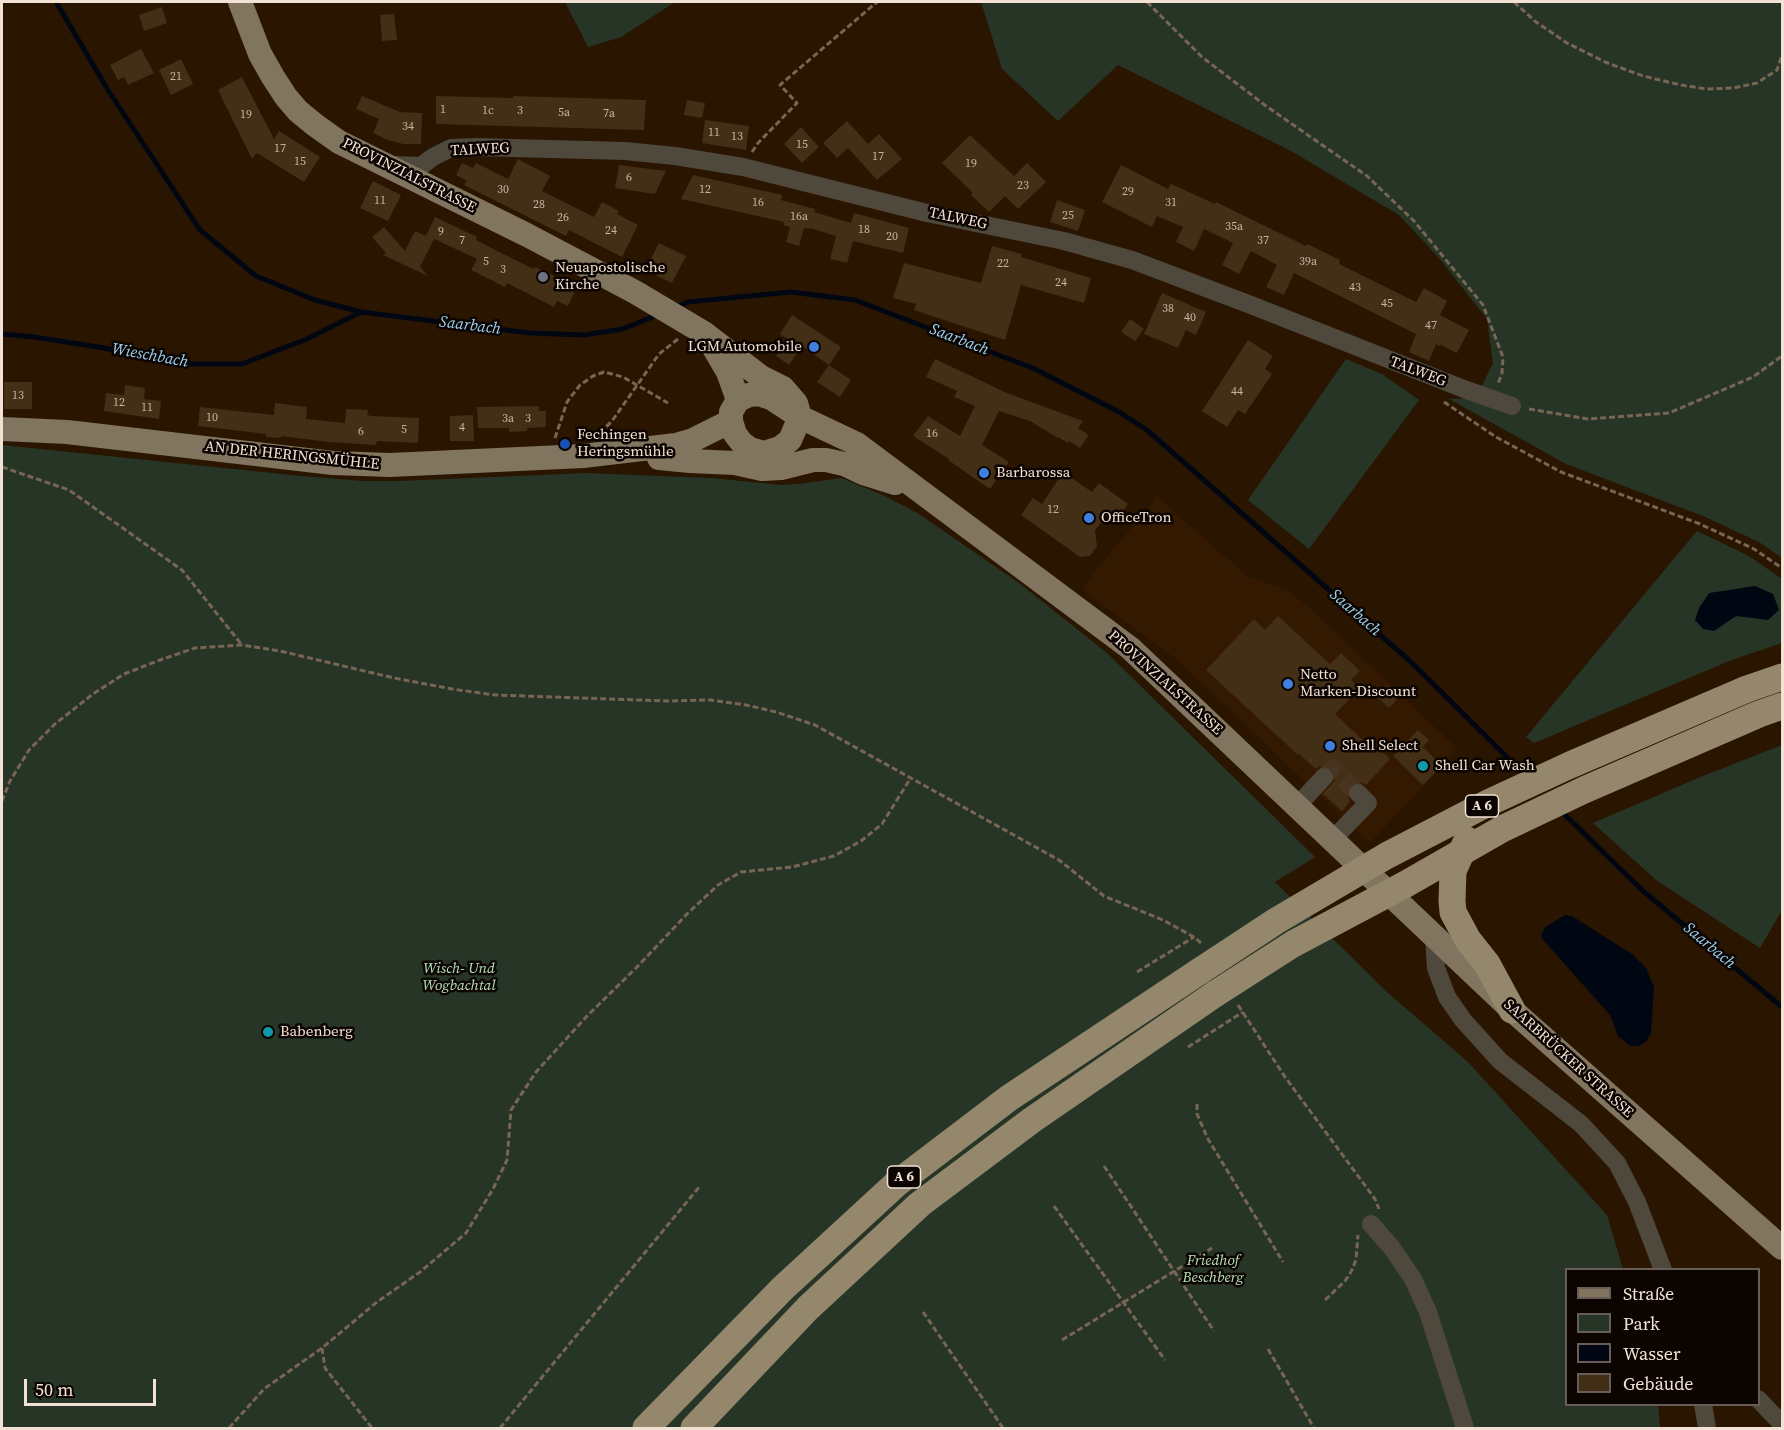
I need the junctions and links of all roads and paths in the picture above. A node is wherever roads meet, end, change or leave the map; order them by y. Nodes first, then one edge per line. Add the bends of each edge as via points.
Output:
1 (240, 2) edge
2 (877, 2) edge
3 (1147, 2) edge
4 (1514, 2) edge
5 (1782, 55) edge
6 (385, 165) junction
7 (744, 167) junction
8 (692, 334) junction
9 (1782, 356) edge
10 (637, 386) junction
11 (1440, 399) dead end
12 (1492, 399) junction
13 (668, 403) dead end
14 (1512, 406) joint
15 (734, 410) junction
16 (800, 417) junction
17 (2, 429) edge
18 (597, 436) dead end
19 (790, 440) junction
20 (742, 443) junction
21 (583, 456) junction
22 (554, 458) junction
23 (659, 458) junction
24 (2, 467) edge
25 (895, 483) junction
26 (929, 498) junction
27 (1782, 568) edge
28 (242, 645) junction
29 (1782, 677) edge
30 (1782, 685) edge
31 (1782, 699) edge
32 (1782, 706) edge
33 (1324, 777) dead end
34 (910, 778) junction
35 (1358, 793) dead end
36 (2, 801) edge
37 (1297, 806) junction
38 (1495, 815) junction
39 (1458, 836) junction
40 (1332, 840) junction
41 (1375, 873) junction
42 (1194, 937) junction
43 (1434, 937) junction
44 (1203, 945) dead end
45 (1137, 972) dead end
46 (1226, 998) junction
47 (1512, 1010) junction
48 (1243, 1012) junction
49 (1188, 1047) dead end
50 (1197, 1104) dead end
51 (1104, 1166) dead end
52 (700, 1186) dead end
53 (1054, 1206) dead end
54 (1375, 1217) joint
55 (1358, 1243) dead end
56 (1212, 1248) dead end
57 (1782, 1248) edge
58 (1282, 1262) dead end
59 (1663, 1268) edge
60 (1175, 1272) junction
61 (1325, 1300) dead end
62 (1125, 1302) junction
63 (923, 1312) dead end
64 (1214, 1331) dead end
65 (1062, 1340) dead end
66 (322, 1348) junction
67 (1268, 1349) dead end
68 (1165, 1360) dead end
69 (1760, 1401) edge
70 (1703, 1406) edge
71 (1782, 1424) edge
72 (229, 1428) edge
73 (372, 1428) edge
74 (500, 1428) edge
75 (646, 1428) edge
76 (694, 1428) edge
77 (1003, 1428) edge
78 (1314, 1428) edge
79 (1465, 1428) edge
80 (1707, 1428) edge

1 - 6 main road, PROVINZIALSTRASSE via 260,54 286,98 339,142
2 - 7 path via 780,85 797,103 758,143
3 - 12 path via 1202,57 1366,176 1414,221 1483,305 1503,357 1502,373
4 - 5 path via 1567,43 1624,69 1681,86 1733,88 1757,83 1777,70
6 - 7 street, TALWEG via 421,166 451,148 476,147 625,151
6 - 8 main road, PROVINZIALSTRASSE via 635,292
7 - 12 street, TALWEG via 1132,260
8 - 10 path via 659,354
8 - 15 main road via 714,351 728,372
8 - 16 main road via 783,388 796,403
9 - 14 path via 1753,377 1668,413 1588,419
10 - 13 path
10 - 18 path
10 - 22 path via 604,372 580,384 567,402 555,436
11 - 27 path via 1496,437 1561,472 1700,524 1754,549
12 - 14 street, TALWEG
15 - 16 main road via 748,394 759,394
15 - 20 main road via 735,434
15 - 21 main road, AN DER HERINGSMÜHLE via 693,440
16 - 19 main road
16 - 26 main road, PROVINZIALSTRASSE via 857,444
17 - 22 main road, AN DER HERINGSMÜHLE via 78,433 341,463 390,465
19 - 20 main road via 764,453
19 - 25 main road, PROVINZIALSTRASSE via 847,456
20 - 23 main road, AN DER HERINGSMÜHLE
21 - 22 main road, AN DER HERINGSMÜHLE
21 - 23 main road, AN DER HERINGSMÜHLE
23 - 25 main road, AN DER HERINGSMÜHLE via 735,463 762,469 826,460
24 - 28 path via 69,490 182,570
25 - 26 main road, PROVINZIALSTRASSE
26 - 37 main road, PROVINZIALSTRASSE via 1130,648
28 - 34 path via 452,689 495,694 710,700 746,705 815,725
28 - 36 path via 195,648 124,675 93,694 29,750
29 - 41 highway, A 6, bridge via 1488,803
30 - 38 highway via 1574,771
31 - 38 highway, A 6 via 1580,784
32 - 46 highway, A 6, bridge via 1502,829 1293,945
33 - 37 street
34 - 42 path via 1059,860 1104,896
34 - 66 path via 882,824 861,841 834,856 792,867 741,872 718,885 688,913 536,1072 511,1110 507,1160 466,1233
35 - 40 street via 1368,802
37 - 40 main road, PROVINZIALSTRASSE
38 - 39 highway, A 6
39 - 41 highway, A 6
39 - 41 highway via 1413,848
39 - 47 highway via 1453,871 1454,912
40 - 41 main road, PROVINZIALSTRASSE
41 - 43 main road, SAARBRÜCKER STRASSE
41 - 75 highway, A 6, bridge via 1276,921 1009,1098 896,1184 783,1288
42 - 44 path
42 - 45 path
43 - 47 main road, SAARBRÜCKER STRASSE
43 - 59 street via 1436,968 1447,997 1500,1061 1581,1124 1617,1163
46 - 48 path
46 - 76 highway, A 6 via 1032,1120 920,1204 808,1308
47 - 57 main road, SAARBRÜCKER STRASSE
48 - 49 path
48 - 54 path via 1284,1077 1375,1199
50 - 58 path via 1197,1114 1208,1138
51 - 60 path
52 - 74 path
53 - 62 path
54 - 79 street via 1428,1312
55 - 61 path via 1351,1272
56 - 60 path
60 - 62 path
60 - 64 path
62 - 65 path
62 - 68 path
63 - 77 path
66 - 72 path via 264,1389
66 - 73 path via 325,1368
67 - 78 path
69 - 71 street
70 - 80 street

